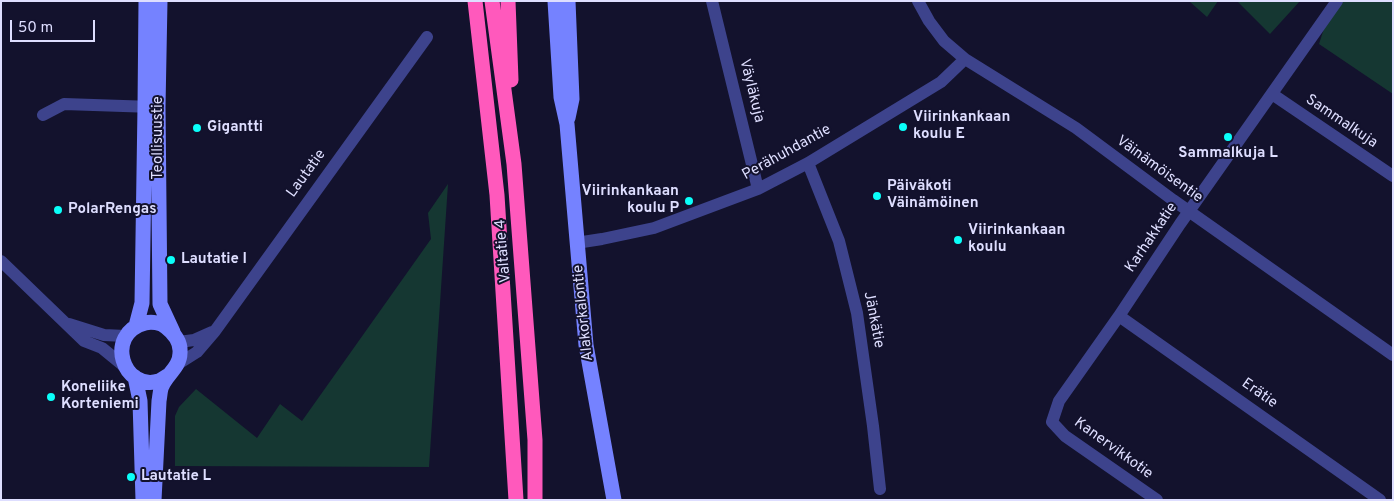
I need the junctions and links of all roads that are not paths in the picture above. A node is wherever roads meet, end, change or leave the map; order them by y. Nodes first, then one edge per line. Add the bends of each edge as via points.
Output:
1 (146, 1) edge
2 (160, 1) edge
3 (474, 1) edge
4 (492, 1) edge
5 (508, 1) edge
6 (555, 1) edge
7 (568, 1) edge
8 (712, 1) edge
9 (918, 1) edge
10 (1337, 1) edge
11 (427, 37) dead end
12 (965, 59) junction
13 (1272, 94) junction
14 (152, 107) junction
15 (44, 115) dead end
16 (567, 124) junction
17 (808, 163) junction
18 (514, 164) junction
19 (1393, 176) edge
20 (758, 189) junction
21 (1189, 212) junction
22 (576, 243) junction
23 (1, 260) edge
24 (1119, 316) junction
25 (66, 324) junction
26 (131, 331) junction
27 (215, 331) junction
28 (176, 337) junction
29 (1393, 355) edge
30 (174, 370) junction
31 (130, 372) junction
32 (1052, 422) joint
33 (880, 489) dead end
34 (143, 500) edge
35 (154, 500) edge
36 (516, 500) edge
37 (535, 500) edge
38 (614, 500) edge
39 (1157, 500) edge
40 (1380, 500) edge

1 - 14 street, Teollisuustie
2 - 14 street, Teollisuustie
3 - 36 highway, Valtatie 4 via 497,195
4 - 18 highway, Valtatie 4
5 - 18 highway
6 - 16 street, Alakorkalontie via 561,97
7 - 16 street, Alakorkalontie via 572,99
8 - 20 street, Väyläkuja
9 - 12 street, Väinämöisentie via 944,41
10 - 13 street, Karhakkatie
11 - 27 street, Lautatie
12 - 17 street, Perähuhdantie via 941,82
12 - 21 street, Väinämöisentie via 1076,128
13 - 19 street, Sammalkuja
13 - 21 street, Karhakkatie
14 - 15 street via 64,104
14 - 26 street, Teollisuustie via 142,303
14 - 28 street, Teollisuustie via 160,304
16 - 22 street, Alakorkalontie
17 - 20 street, Perähuhdantie
17 - 33 street, Jänkätie via 839,242 857,313
18 - 37 highway, Valtatie 4 via 535,440
20 - 22 street, Perähuhdantie via 654,228
21 - 24 street, Karhakkatie
21 - 29 street, Väinämöisentie
22 - 38 street, Alakorkalontie via 586,345
23 - 25 street
24 - 32 street, Karhakkatie via 1059,401
24 - 40 street, Erätie
25 - 26 street via 104,335
25 - 31 street via 84,341 102,348
26 - 28 street via 149,322 162,324
26 - 31 street via 121,351
27 - 28 street via 194,340
27 - 30 street, Lautatie via 197,352
28 - 30 street via 180,353
30 - 31 street via 158,381 146,382
30 - 35 street via 162,385 158,409
31 - 34 street via 140,401
32 - 39 street, Kanervikkotie via 1065,436

